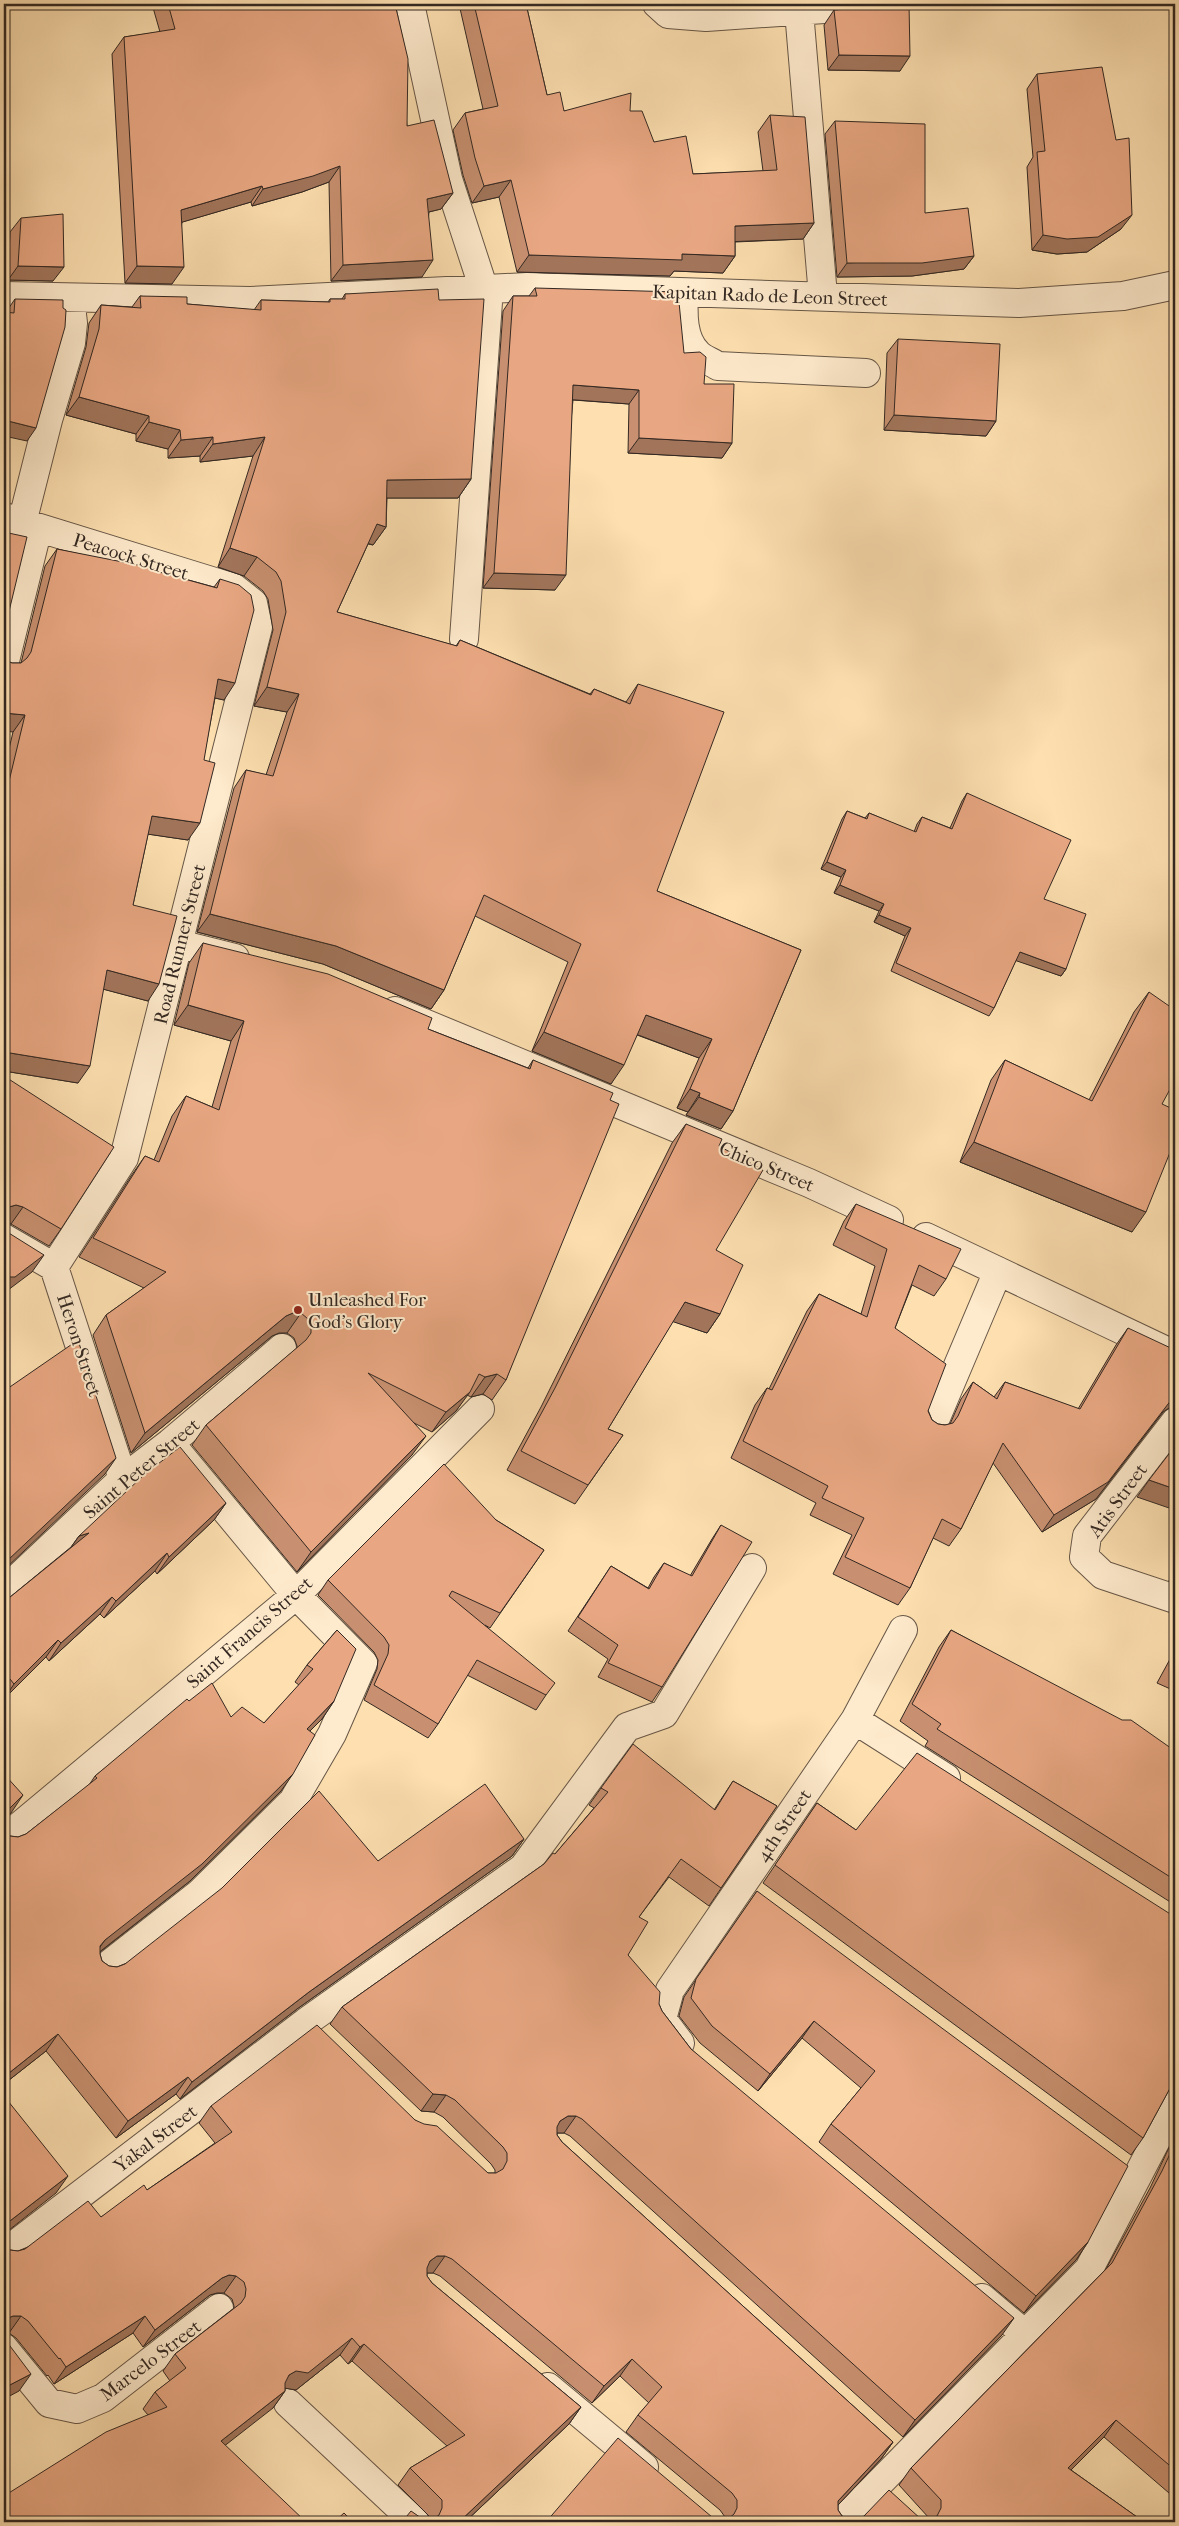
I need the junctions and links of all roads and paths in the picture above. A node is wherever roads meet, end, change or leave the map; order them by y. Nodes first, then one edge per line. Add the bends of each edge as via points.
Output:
1 (410, 4) edge
2 (657, 4) edge
3 (884, 5) edge
4 (799, 11) junction
5 (1175, 285) edge
6 (484, 290) junction
7 (684, 294) junction
8 (4, 296) edge
9 (823, 296) junction
10 (70, 298) junction
11 (866, 374) dead end
12 (21, 523) edge
13 (253, 603) joint
14 (464, 639) edge
15 (4, 665) edge
16 (179, 944) junction
17 (263, 965) edge
18 (374, 1002) edge
19 (4, 1238) edge
20 (54, 1268) junction
21 (998, 1271) junction
22 (282, 1348) edge
23 (1175, 1355) edge
24 (480, 1409) dead end
25 (1175, 1422) edge
26 (932, 1427) edge
27 (170, 1443) junction
28 (123, 1479) junction
29 (752, 1568) dead end
30 (4, 1591) edge
31 (296, 1595) junction
32 (1175, 1599) edge
33 (903, 1630) dead end
34 (855, 1720) junction
35 (964, 1789) edge
36 (4, 1839) edge
37 (741, 1886) junction
38 (765, 1904) edge
39 (103, 1969) edge
40 (306, 2022) junction
41 (327, 2042) edge
42 (697, 2061) edge
43 (1175, 2104) edge
44 (1114, 2162) edge
45 (1137, 2179) junction
46 (4, 2253) edge
47 (964, 2283) edge
48 (219, 2308) dead end
49 (1025, 2334) junction
50 (4, 2348) edge
51 (529, 2370) edge
52 (288, 2403) edge
53 (665, 2484) edge
54 (415, 2522) edge
55 (840, 2522) edge

1 - 6 street via 448,179
2 - 4 street via 668,14 706,17
3 - 4 street
4 - 9 street
5 - 9 street, Kapitan Rado de Leon Street via 1123,296 1019,303
6 - 7 street, Kapitan Rado de Leon Street via 528,287
6 - 10 street, Kapitan Rado de Leon Street via 250,301
6 - 14 street via 488,302
7 - 9 street, Kapitan Rado de Leon Street
7 - 11 street via 682,316 689,339 698,354 718,366
8 - 10 street, Kapitan Rado de Leon Street
10 - 12 street via 71,343
12 - 13 street, Peacock Street via 234,588
12 - 15 street
13 - 16 street, Road Runner Street via 258,627
16 - 17 street
16 - 20 street, Road Runner Street via 124,1158
18 - 21 street, Chico Street via 810,1183
19 - 20 street
20 - 28 street, Heron Street
21 - 23 street, Chico Street
21 - 26 street
22 - 27 street, Saint Peter Street
24 - 31 street, Saint Francis Street
25 - 32 street, Atis Street via 1087,1536 1084,1557 1102,1575
27 - 28 street, Saint Peter Street
27 - 31 street
28 - 30 street, Saint Peter Street
29 - 40 street, Yakal Street via 664,1714 628,1727 523,1868
31 - 36 street, Saint Francis Street
31 - 39 street via 363,1664 332,1734 293,1801 200,1893
33 - 34 street, 4th Street
34 - 35 street
34 - 37 street, 4th Street
37 - 38 street
37 - 42 street, 4th Street via 670,1990 662,2019
40 - 41 street
40 - 46 street, Yakal Street
43 - 45 street
44 - 45 street
45 - 49 street via 1089,2269
47 - 49 street
48 - 50 street, Marcelo Street via 103,2398 77,2409 49,2403
49 - 55 street via 895,2451 886,2494
51 - 53 street
52 - 54 street

